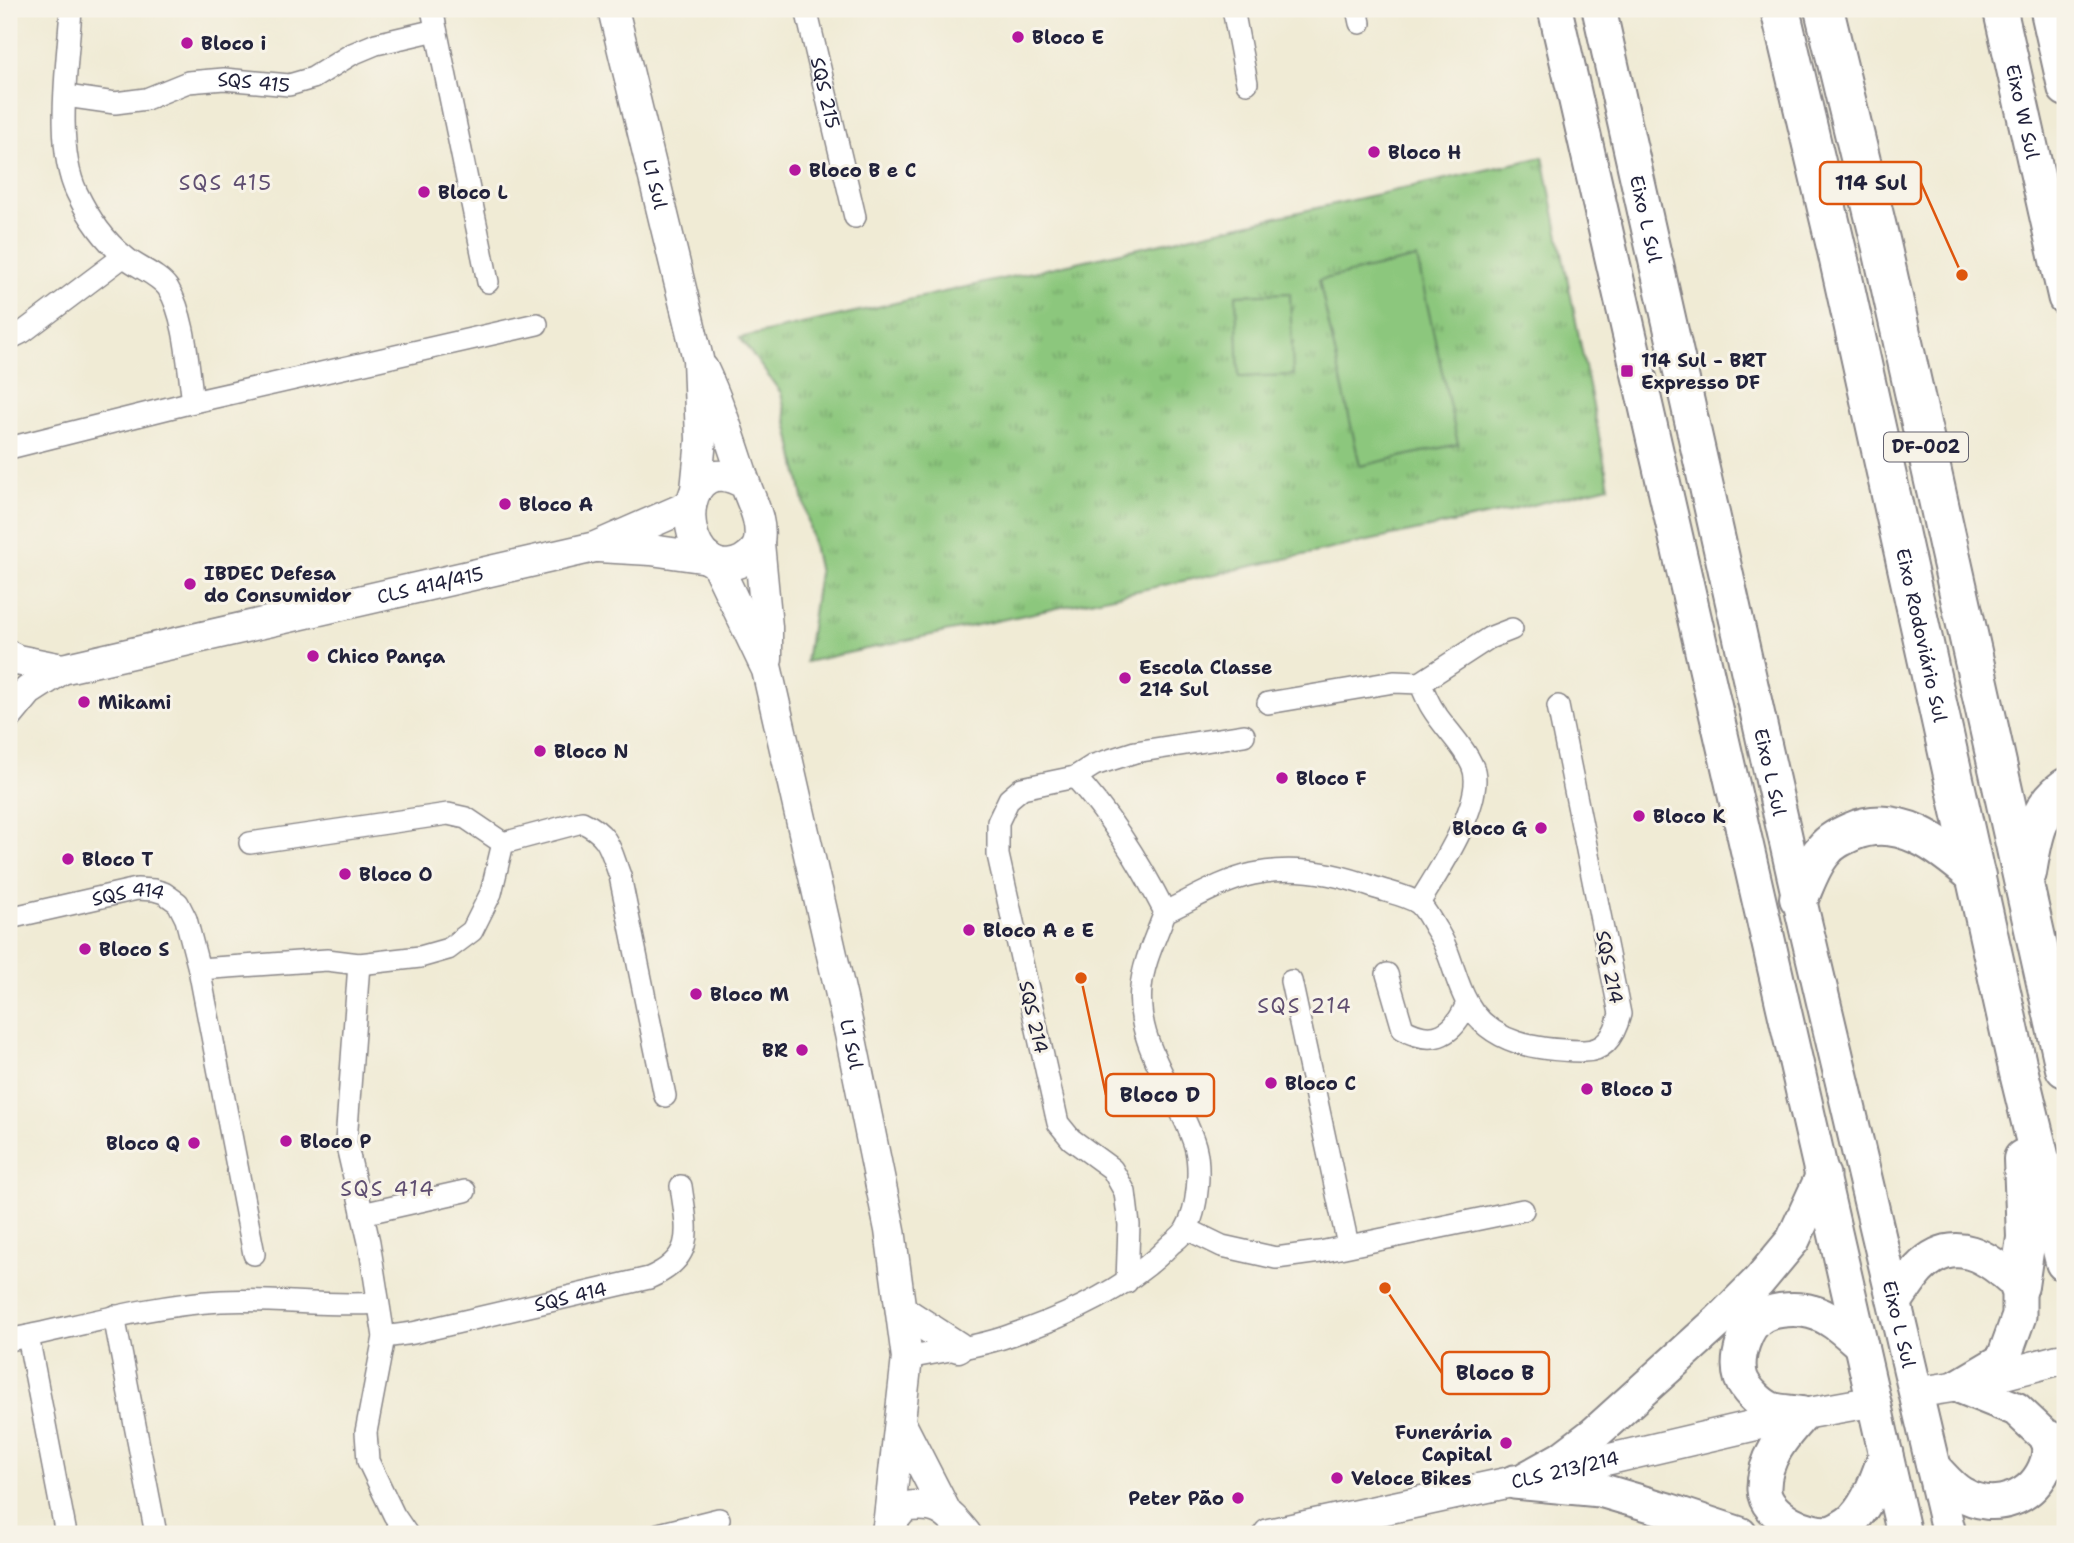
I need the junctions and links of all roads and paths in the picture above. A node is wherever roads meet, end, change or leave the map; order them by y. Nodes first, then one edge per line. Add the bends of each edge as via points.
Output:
1 (71, 9) edge
2 (613, 9) edge
3 (806, 9) edge
4 (1233, 9) edge
5 (1555, 9) edge
6 (1599, 9) edge
7 (1780, 9) edge
8 (1824, 9) edge
9 (2000, 9) edge
10 (2047, 9) edge
11 (434, 19) edge
12 (1247, 83) dead end
13 (2065, 89) edge
14 (66, 96) junction
15 (855, 218) dead end
16 (124, 256) junction
17 (488, 282) dead end
18 (2065, 298) edge
19 (537, 324) dead end
20 (9, 339) edge
21 (698, 359) junction
22 (193, 402) junction
23 (9, 448) edge
24 (745, 484) junction
25 (693, 497) junction
26 (759, 543) junction
27 (595, 547) junction
28 (712, 560) junction
29 (1512, 629) dead end
30 (9, 656) edge
31 (62, 669) junction
32 (767, 670) junction
33 (1420, 683) junction
34 (1268, 703) dead end
35 (1558, 706) dead end
36 (9, 714) edge
37 (1244, 735) dead end
38 (1075, 777) junction
39 (2065, 788) edge
40 (250, 844) dead end
41 (503, 844) junction
42 (1976, 876) junction
43 (2024, 886) junction
44 (1799, 898) junction
45 (1419, 903) junction
46 (1165, 912) junction
47 (9, 918) edge
48 (359, 964) junction
49 (199, 969) junction
50 (1387, 974) dead end
51 (1291, 981) dead end
52 (1467, 1003) junction
53 (2065, 1067) edge
54 (2019, 1073) junction
55 (665, 1096) dead end
56 (1823, 1175) junction
57 (681, 1186) dead end
58 (465, 1191) dead end
59 (1523, 1210) dead end
60 (362, 1214) junction
61 (1186, 1229) junction
62 (1348, 1245) junction
63 (254, 1254) dead end
64 (2065, 1262) edge
65 (1127, 1282) junction
66 (2020, 1286) junction
67 (1895, 1302) junction
68 (377, 1303) junction
69 (901, 1310) junction
70 (114, 1316) junction
71 (384, 1337) junction
72 (19, 1338) edge
73 (1861, 1345) junction
74 (958, 1347) junction
75 (908, 1358) junction
76 (2058, 1360) dead end
77 (1959, 1386) junction
78 (1926, 1391) tunnel mouth
79 (1859, 1404) tunnel mouth
80 (1803, 1414) junction
81 (901, 1424) junction
82 (2057, 1449) edge
83 (1886, 1454) junction
84 (1933, 1468) junction
85 (1519, 1480) junction
86 (938, 1498) junction
87 (719, 1519) dead end
88 (888, 1530) edge
89 (66, 1534) edge
90 (156, 1534) edge
91 (407, 1534) edge
92 (659, 1534) edge
93 (966, 1534) edge
94 (979, 1534) edge
95 (1269, 1534) edge
96 (1740, 1534) edge
97 (1904, 1534) edge
98 (1949, 1534) edge

1 - 14 street
2 - 21 street, L1 Sul
3 - 15 street, SQS 215
4 - 12 street
5 - 56 main road
6 - 44 main road, Eixo L Sul
7 - 42 highway, Eixo Rodoviário Sul / DF-002
8 - 43 highway, DF-002
9 - 18 main road, Eixo W Sul
10 - 13 main road
11 - 14 street, SQS 415 via 352,54 313,78 289,85 224,79 188,82 146,99 116,103
11 - 17 street, SQS 415
14 - 16 street via 65,150 76,192 98,228
16 - 20 street
16 - 22 street via 166,286 174,300
19 - 22 street
21 - 24 street, L1 Sul via 721,405
21 - 25 street, L1 Sul via 701,440
22 - 23 street
24 - 25 street via 720,474 708,478
24 - 26 street via 754,501
25 - 27 street, CLS 414/415
25 - 28 street via 693,537
26 - 28 street via 739,562 729,565
26 - 32 street, L1 Sul
27 - 28 street, CLS 414/415
27 - 31 street, CLS 414/415
28 - 32 street, L1 Sul
29 - 33 street via 1489,638
30 - 31 street
31 - 36 street via 28,691
32 - 69 street, L1 Sul via 850,1034 890,1230
33 - 34 street via 1394,682
33 - 45 street via 1462,747 1477,780 1456,840
35 - 52 street, SQS 214 via 1620,1014 1615,1033 1591,1051 1546,1050 1513,1042 1488,1028
37 - 38 street, SQS 214 via 1117,756
38 - 46 street via 1110,817
38 - 65 street, SQS 214 via 1022,788 1009,799 998,822 998,855 1058,1123 1071,1139 1112,1169 1125,1192
39 - 43 highway via 2055,795 2034,833
40 - 41 street via 448,814 466,818
41 - 48 street via 491,893 472,931 439,952
41 - 55 street via 582,822 598,830 610,846
42 - 44 highway via 1951,854 1915,833 1898,827 1863,827 1835,839 1823,850
42 - 54 highway, Eixo Rodoviário Sul / DF-002
43 - 53 highway, DF-002
44 - 67 main road, Eixo L Sul
45 - 46 street via 1353,880 1304,870 1254,874
45 - 52 street, SQS 214 via 1442,936
46 - 61 street via 1141,987 1143,1030 1196,1149 1198,1190
47 - 49 street, SQS 414 via 136,889 154,890 178,903
48 - 49 street via 327,960
48 - 60 street via 346,1142
49 - 63 street, SQS 414
50 - 52 street via 1403,1029 1414,1035 1430,1038 1446,1033 1460,1021
51 - 62 street
54 - 64 highway, Eixo Rodoviário Sul / DF-002
54 - 66 highway via 2026,1238
56 - 73 main road
56 - 85 main road via 1793,1240 1759,1281 1594,1434 1560,1459
57 - 71 street, SQS 414 via 688,1234 668,1269 635,1281
58 - 60 street
59 - 62 street
60 - 68 street
61 - 62 street via 1222,1246 1276,1258
61 - 65 street
65 - 74 street via 1070,1312 1009,1336
66 - 67 main road via 1983,1256 1964,1250 1942,1254 1919,1269
66 - 77 main road via 2019,1316 2003,1360
67 - 84 main road, Eixo L Sul
68 - 70 street via 218,1301
68 - 71 street
69 - 74 street
69 - 75 street, L1 Sul
70 - 72 street
70 - 90 street
71 - 91 street via 366,1432 368,1461
72 - 89 street
73 - 80 main road via 1834,1322 1812,1312 1787,1310 1762,1316 1749,1329 1740,1354 1741,1377 1752,1394 1771,1409
73 - 83 main road
74 - 75 street
75 - 81 street, L1 Sul
76 - 77 street
77 - 78 street
77 - 82 main road via 2016,1409
79 - 80 street, CLS 213/214
80 - 83 main road via 1781,1439 1768,1465 1764,1492 1775,1513 1802,1528 1832,1532 1854,1518 1872,1491
80 - 85 street, CLS 213/214
81 - 86 street
81 - 88 street, L1 Sul
82 - 84 main road via 2023,1495 2002,1503 1983,1503 1960,1493
83 - 97 main road
84 - 98 main road, Eixo L Sul
85 - 95 street, CLS 213/214
85 - 96 main road via 1600,1490
86 - 88 street via 904,1507
86 - 93 street
86 - 94 street
87 - 92 street

